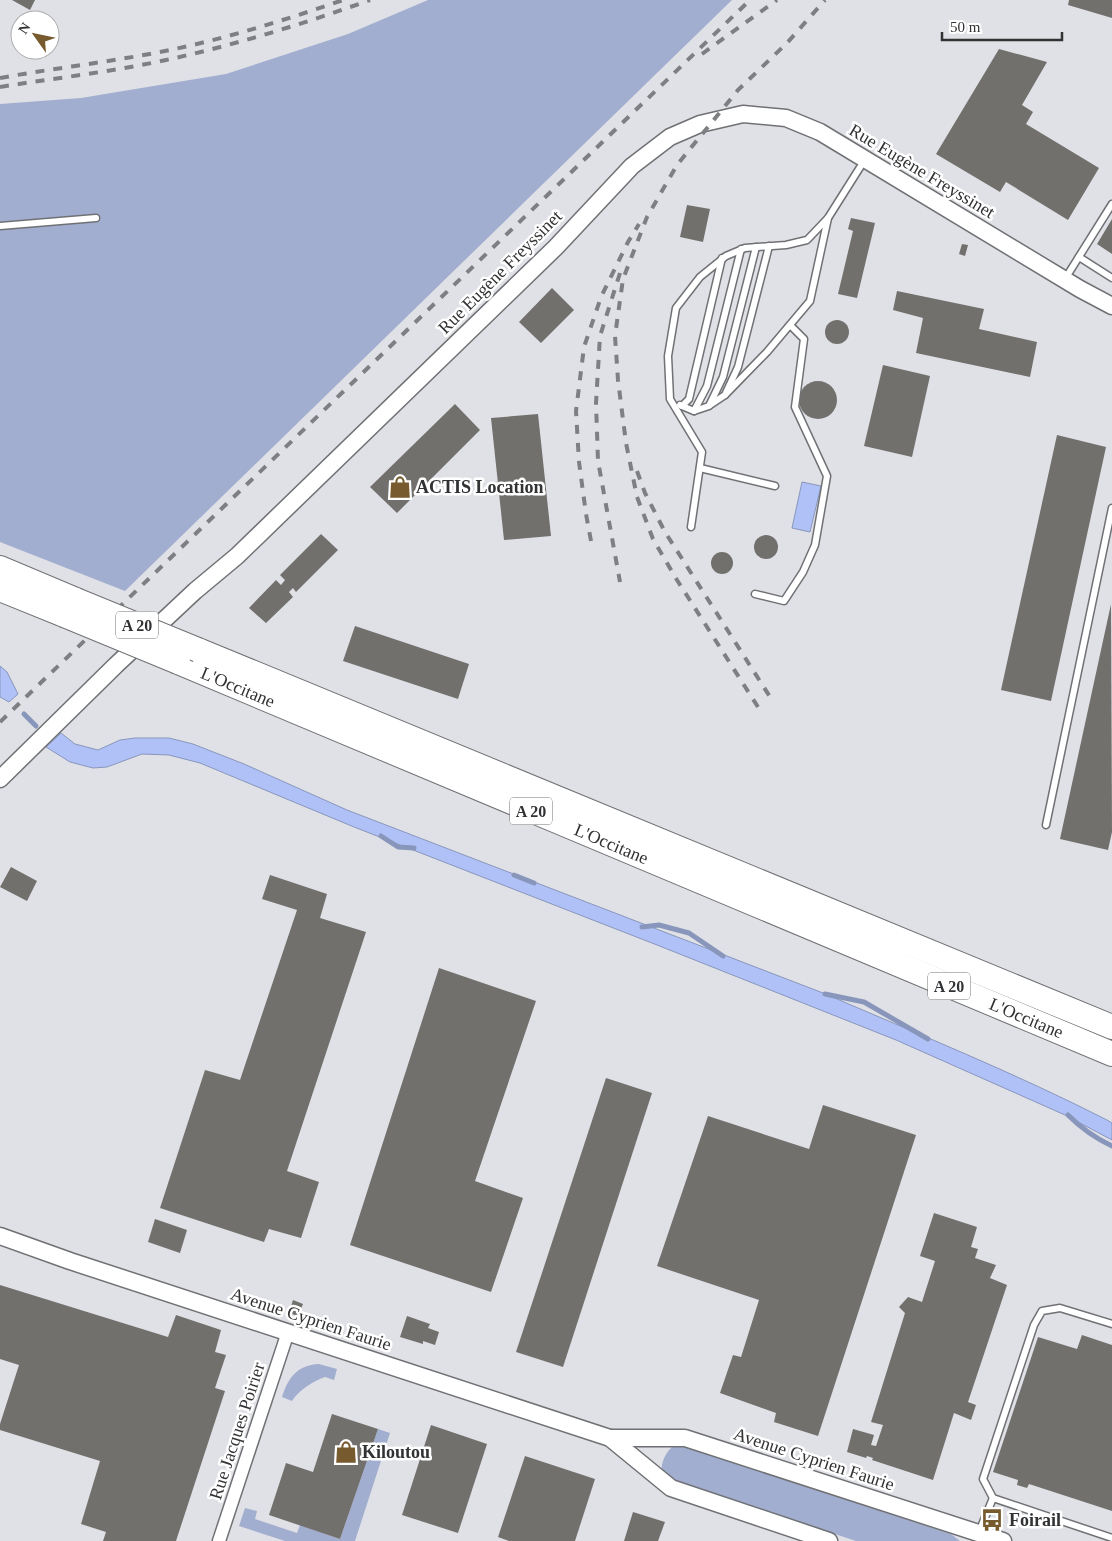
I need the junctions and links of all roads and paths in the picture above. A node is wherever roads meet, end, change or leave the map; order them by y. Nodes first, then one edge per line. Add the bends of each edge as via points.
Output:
1 (864, 160) junction
2 (1112, 204) edge
3 (96, 218) dead end
4 (828, 218) junction
5 (0, 226) edge
6 (769, 246) junction
7 (756, 247) junction
8 (741, 249) junction
9 (1079, 257) junction
10 (722, 258) junction
11 (1112, 278) edge
12 (1065, 280) junction
13 (1112, 306) edge
14 (790, 325) junction
15 (725, 395) junction
16 (670, 399) junction
17 (682, 406) junction
18 (709, 406) junction
19 (694, 411) junction
20 (700, 468) junction
21 (775, 486) dead end
22 (1112, 508) edge
23 (691, 527) dead end
24 (0, 568) edge
25 (0, 588) edge
26 (755, 594) dead end
27 (70, 607) junction
28 (0, 779) edge
29 (1046, 826) dead end
30 (1014, 1014) junction
31 (1112, 1027) edge
32 (1112, 1054) edge
33 (1112, 1065) edge
34 (0, 1236) edge
35 (1112, 1324) edge
36 (288, 1332) junction
37 (610, 1438) junction
38 (993, 1498) junction
39 (977, 1537) edge
40 (1112, 1538) edge
41 (219, 1541) edge
42 (829, 1541) edge
43 (1003, 1541) edge

1 - 4 lane
1 - 12 street, Rue Eugène Freyssinet
1 - 28 street, Rue Eugène Freyssinet via 820,132 786,118 743,114 700,124 670,137 632,166 556,247 237,556 116,665
2 - 9 lane
3 - 5 lane
4 - 6 lane via 807,240
4 - 14 lane via 810,301
6 - 7 lane
6 - 15 lane via 738,367
7 - 8 lane
7 - 18 lane via 723,377
8 - 10 lane
8 - 19 lane via 708,386
9 - 11 lane
9 - 12 lane
10 - 16 lane via 700,277 676,308 668,356
10 - 17 lane via 689,399
12 - 13 street, Rue Eugène Freyssinet
14 - 15 lane
14 - 26 lane via 804,339 796,407 827,476 815,545 803,572 784,601
15 - 18 lane
16 - 17 lane
16 - 20 lane via 702,452
17 - 19 lane
18 - 19 lane
20 - 21 lane
20 - 23 lane
22 - 29 lane
24 - 27 highway, L'Occitane / A 20
25 - 27 highway, L'Occitane / A 20
27 - 30 highway, L'Occitane / A 20, bridge via 178,662
27 - 31 highway, L'Occitane / A 20, bridge via 198,650
30 - 32 highway, L'Occitane / A 20
30 - 33 highway
34 - 36 street, Avenue Cyprien Faurie
35 - 38 lane via 1060,1308 1042,1311 1034,1324 983,1479
36 - 37 street, Avenue Cyprien Faurie
36 - 41 street, Rue Jacques Poirier
37 - 39 street, Avenue Cyprien Faurie via 685,1438
37 - 42 street, Avenue Cyprien Faurie via 671,1488
38 - 39 lane
38 - 40 lane
39 - 43 street, Avenue Cyprien Faurie

